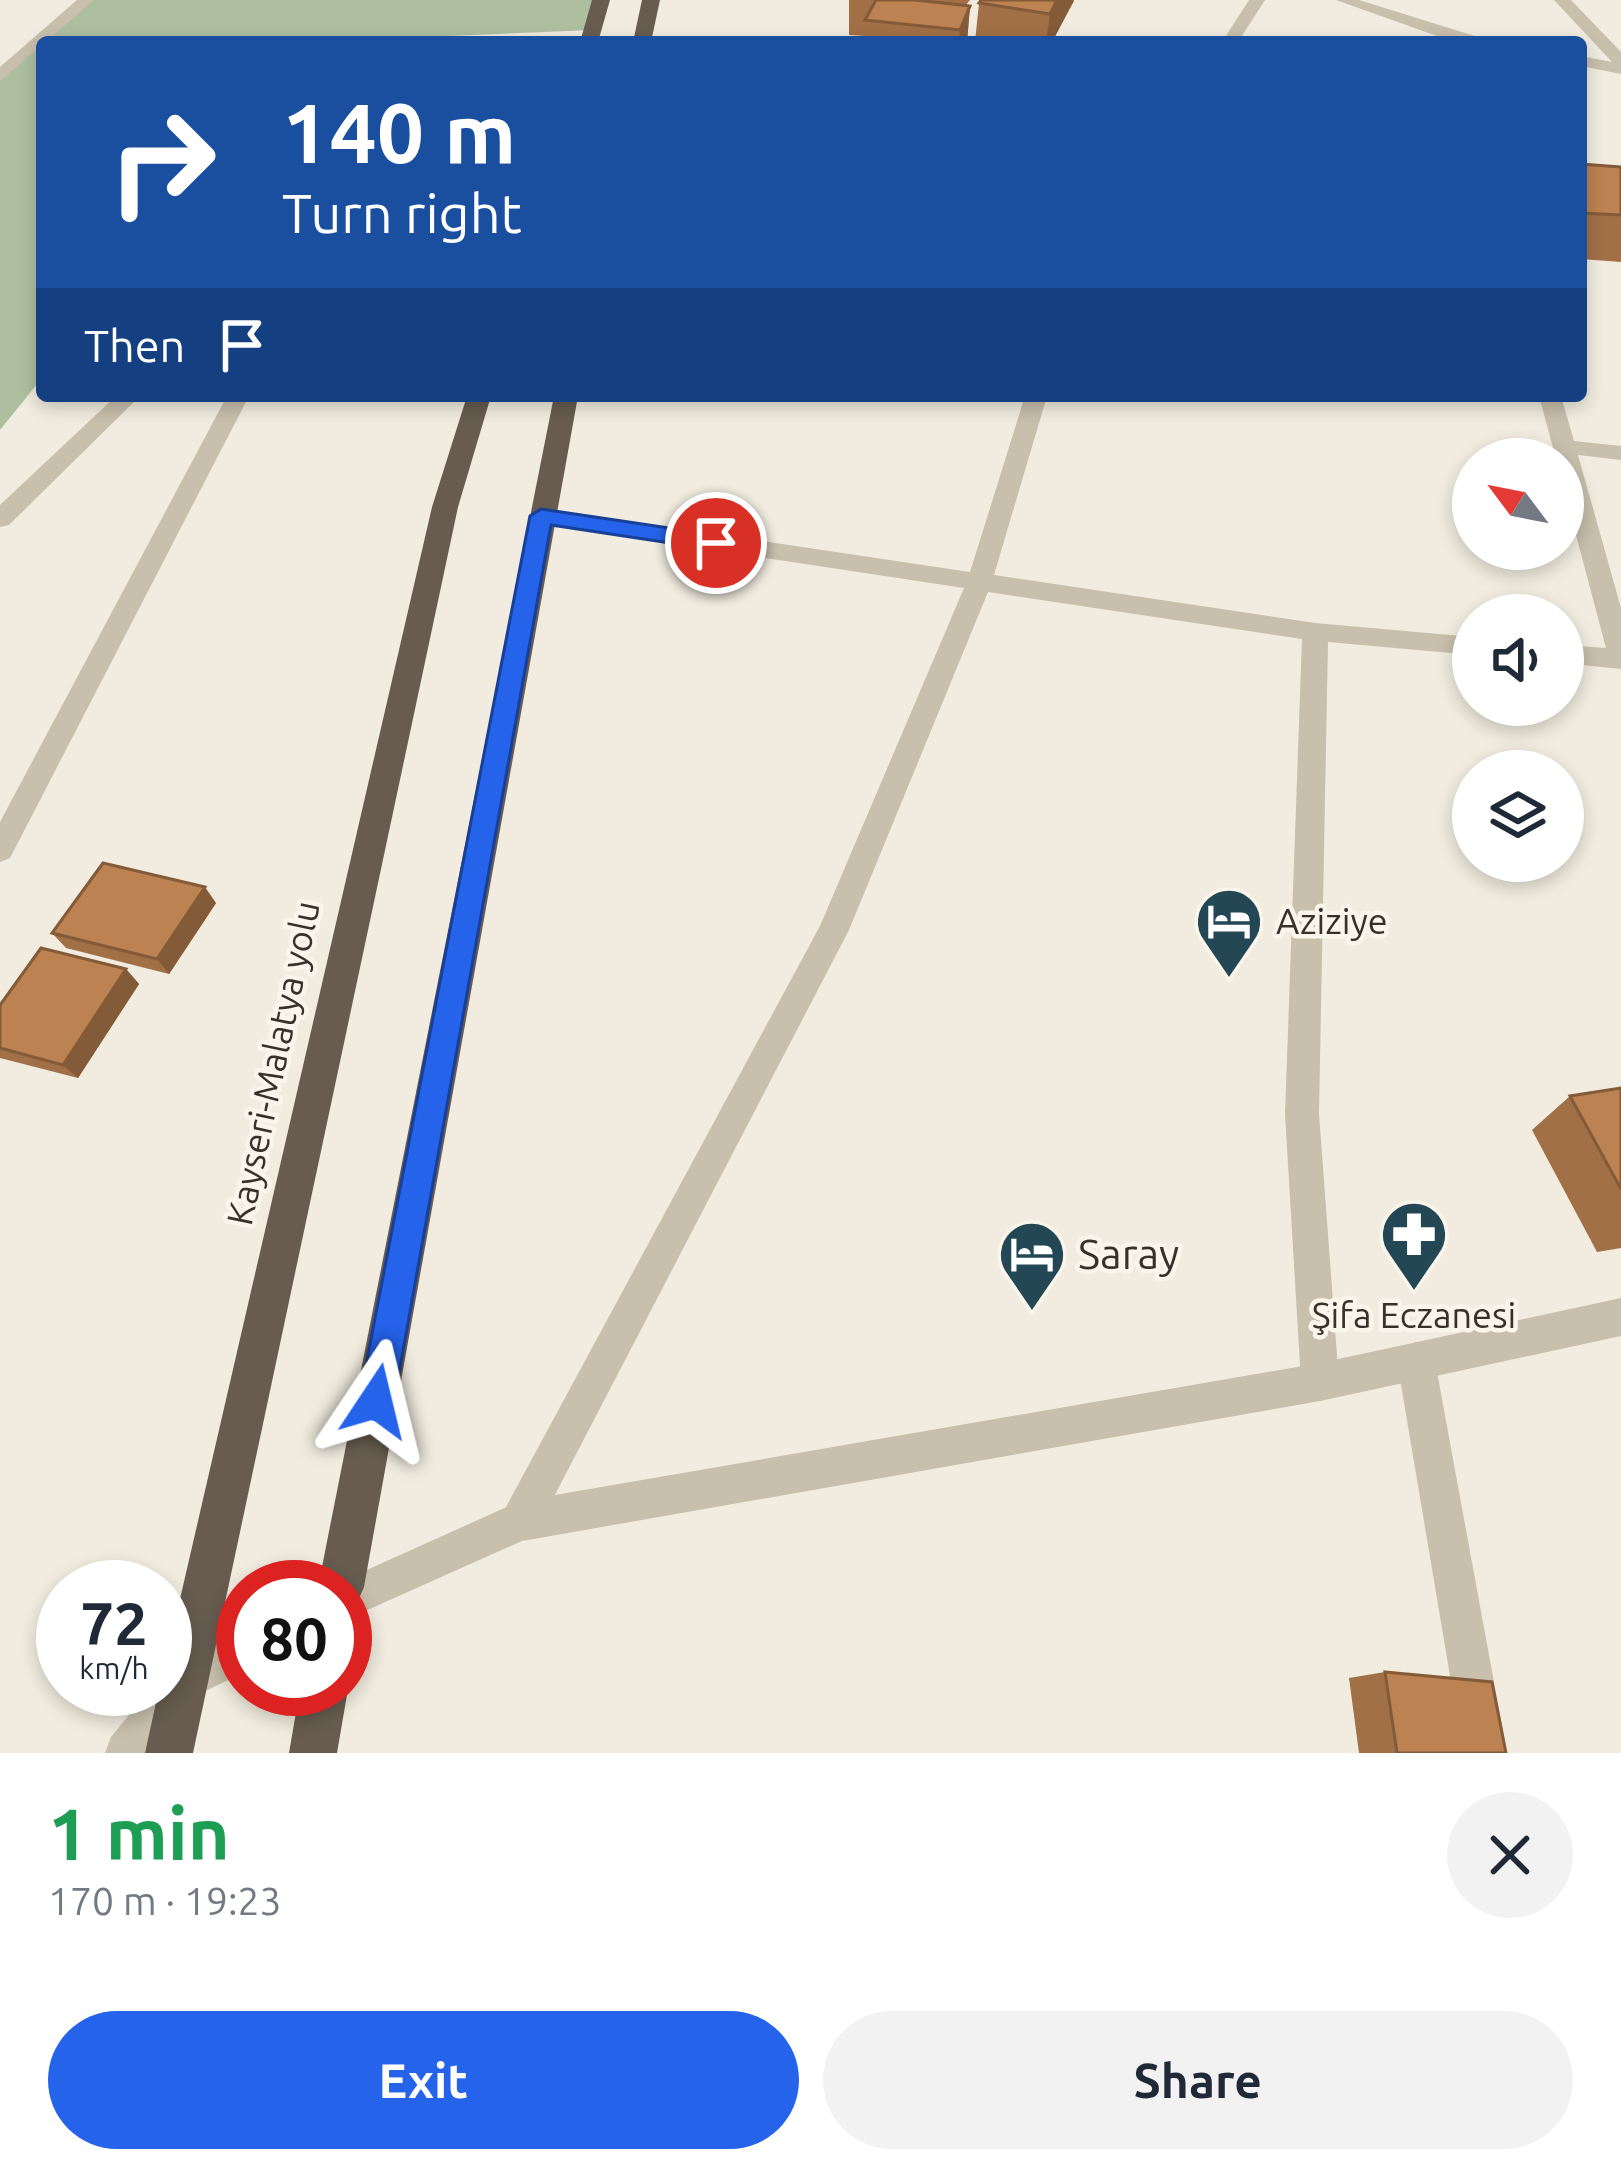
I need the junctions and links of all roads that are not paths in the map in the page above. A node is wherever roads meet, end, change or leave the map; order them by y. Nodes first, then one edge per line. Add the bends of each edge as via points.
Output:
1 (86, 0) edge
2 (601, 0) edge
3 (651, 0) edge
4 (1257, 0) edge
5 (1344, 0) edge
6 (1562, 0) edge
7 (45, 36) edge
8 (591, 36) edge
9 (642, 36) edge
10 (1234, 36) edge
11 (1439, 36) edge
12 (36, 44) edge
13 (1587, 62) edge
14 (1621, 65) edge
15 (0, 76) edge
16 (123, 402) edge
17 (235, 402) edge
18 (477, 402) edge
19 (565, 402) edge
20 (1034, 402) edge
21 (1552, 402) edge
22 (1563, 438) edge
23 (1584, 449) edge
24 (1621, 453) edge
25 (541, 516) junction
26 (1584, 516) edge
27 (0, 519) edge
28 (979, 582) junction
29 (1315, 632) junction
30 (1452, 644) edge
31 (1584, 655) edge
32 (1621, 657) edge
33 (0, 850) edge
34 (1621, 1317) edge
35 (1416, 1361) junction
36 (1320, 1382) junction
37 (520, 1521) junction
38 (346, 1560) edge
39 (372, 1587) edge
40 (192, 1651) edge
41 (156, 1716) edge
42 (177, 1716) edge
43 (319, 1716) edge
44 (127, 1753) edge
45 (169, 1753) edge
46 (313, 1753) edge
47 (1485, 1753) edge

1 - 7 street
2 - 8 highway
3 - 9 highway
4 - 10 street
5 - 11 street
6 - 14 street
12 - 15 street
13 - 14 street
16 - 27 street
17 - 33 street
18 - 40 highway, Kayseri-Malatya yolu via 439,531
19 - 25 highway
20 - 28 street
21 - 22 street
23 - 24 street
25 - 28 street
25 - 38 highway
26 - 32 street
28 - 29 street
28 - 37 street via 834,930
29 - 30 street
29 - 36 street via 1302,1114
31 - 32 street
34 - 35 street
35 - 36 street
35 - 47 street
36 - 37 street
37 - 39 street
41 - 44 street
42 - 45 highway, Kayseri-Malatya yolu
43 - 46 highway

